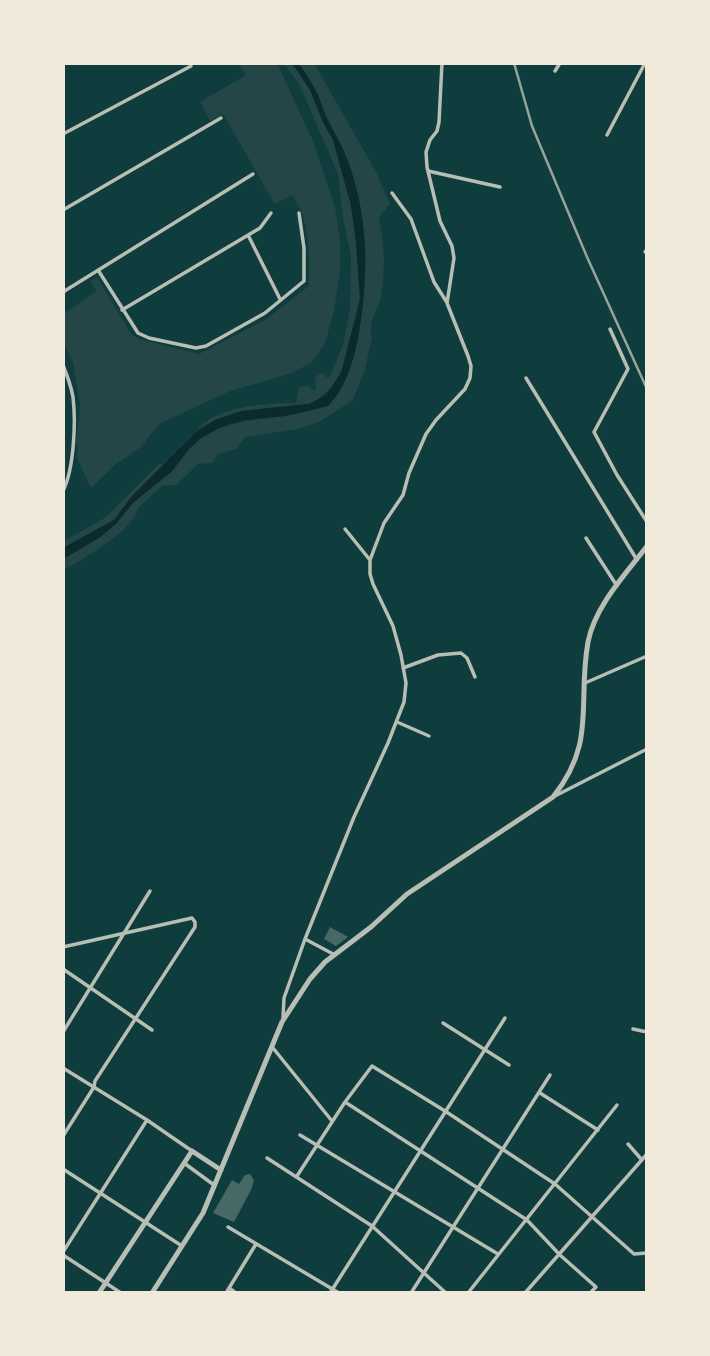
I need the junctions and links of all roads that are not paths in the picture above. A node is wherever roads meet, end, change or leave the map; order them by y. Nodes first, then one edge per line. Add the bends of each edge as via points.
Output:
1 (442, 63) edge
2 (560, 63) edge
3 (645, 63) edge
4 (191, 66) dead end
5 (555, 71) dead end
6 (222, 118) dead end
7 (63, 134) edge
8 (607, 135) dead end
9 (428, 171) junction
10 (253, 174) dead end
11 (500, 187) dead end
12 (392, 193) dead end
13 (63, 210) edge
14 (299, 213) dead end
15 (271, 214) dead end
16 (248, 235) junction
17 (98, 270) junction
18 (63, 292) edge
19 (280, 300) junction
20 (447, 303) junction
21 (122, 310) junction
22 (610, 329) dead end
23 (63, 365) edge
24 (65, 378) edge
25 (526, 378) dead end
26 (63, 491) edge
27 (647, 522) edge
28 (345, 528) dead end
29 (586, 538) dead end
30 (647, 546) edge
31 (370, 560) junction
32 (637, 560) junction
33 (617, 586) junction
34 (647, 656) edge
35 (403, 668) junction
36 (475, 677) dead end
37 (585, 683) junction
38 (397, 722) junction
39 (429, 736) dead end
40 (647, 749) edge
41 (553, 797) junction
42 (150, 891) dead end
43 (124, 933) junction
44 (305, 939) junction
45 (63, 947) edge
46 (335, 955) junction
47 (63, 969) edge
48 (90, 987) junction
49 (505, 1018) dead end
50 (136, 1019) junction
51 (282, 1021) junction
52 (443, 1023) dead end
53 (633, 1029) dead end
54 (152, 1030) dead end
55 (63, 1032) edge
56 (647, 1032) edge
57 (273, 1048) junction
58 (485, 1049) junction
59 (509, 1065) dead end
60 (63, 1068) edge
61 (551, 1075) dead end
62 (94, 1087) junction
63 (540, 1093) junction
64 (345, 1102) junction
65 (617, 1105) dead end
66 (445, 1111) junction
67 (147, 1120) junction
68 (332, 1121) junction
69 (598, 1130) junction
70 (300, 1135) dead end
71 (63, 1136) edge
72 (628, 1144) dead end
73 (317, 1145) junction
74 (503, 1149) junction
75 (191, 1151) junction
76 (421, 1151) junction
77 (647, 1154) edge
78 (267, 1158) dead end
79 (642, 1160) junction
80 (184, 1163) junction
81 (63, 1169) edge
82 (221, 1170) junction
83 (297, 1176) junction
84 (555, 1184) junction
85 (214, 1185) junction
86 (478, 1189) junction
87 (394, 1192) junction
88 (101, 1193) junction
89 (592, 1217) junction
90 (527, 1220) junction
91 (145, 1222) junction
92 (372, 1226) junction
93 (228, 1227) dead end
94 (453, 1227) junction
95 (256, 1243) junction
96 (182, 1246) junction
97 (63, 1253) edge
98 (647, 1253) edge
99 (498, 1254) junction
100 (560, 1255) junction
101 (424, 1273) junction
102 (105, 1283) junction
103 (229, 1288) junction
104 (331, 1291) edge
105 (99, 1293) edge
106 (121, 1293) edge
107 (152, 1293) edge
108 (226, 1293) edge
109 (236, 1293) edge
110 (339, 1293) edge
111 (411, 1293) edge
112 (446, 1293) edge
113 (468, 1293) edge
114 (525, 1293) edge
115 (590, 1293) edge

1 - 9 street via 439,122 426,152
2 - 5 street
3 - 8 street
4 - 7 street
6 - 13 street
9 - 11 street
9 - 20 street via 454,258
10 - 17 street
12 - 20 street via 411,219 434,282
14 - 19 street via 304,281
15 - 16 street via 260,229
16 - 19 street
16 - 21 street
17 - 18 street
17 - 21 street
19 - 21 street via 254,321 195,348 138,333
20 - 31 street via 468,356 470,378 426,434
22 - 27 street via 628,369 594,432
23 - 24 street
24 - 26 street via 73,394 74,414
25 - 32 street
28 - 31 street
29 - 33 street
30 - 32 street
31 - 35 street via 370,574 393,626
32 - 33 street
33 - 37 street via 597,615 588,641
34 - 37 street
35 - 36 street via 438,655 461,653
35 - 38 street via 406,683
37 - 41 street via 575,763
38 - 39 street
38 - 44 street
40 - 41 street
41 - 46 street via 407,894
42 - 43 street
43 - 45 street
43 - 48 street
43 - 50 street via 192,918 195,922
44 - 46 street
44 - 51 street via 284,998
46 - 51 street via 310,979
47 - 48 street
48 - 50 street
48 - 55 street
49 - 58 street
50 - 54 street
50 - 62 street
51 - 57 street
52 - 58 street
53 - 56 street
57 - 68 street
57 - 82 street
58 - 59 street
58 - 66 street
60 - 62 street
61 - 63 street
62 - 67 street
62 - 71 street
63 - 69 street
63 - 74 street
64 - 66 street via 372,1066
64 - 68 street
64 - 76 street
65 - 69 street
66 - 74 street
66 - 76 street
67 - 75 street
67 - 88 street
68 - 73 street
69 - 84 street
70 - 73 street
72 - 79 street
73 - 83 street
73 - 87 street
74 - 84 street
74 - 86 street
75 - 80 street
75 - 82 street
76 - 86 street
76 - 87 street
77 - 79 street
78 - 83 street
79 - 89 street
80 - 85 street
80 - 91 street
81 - 88 street
82 - 85 street
83 - 92 street
84 - 89 street
84 - 90 street
85 - 96 street
86 - 90 street
86 - 94 street
87 - 92 street
87 - 94 street
88 - 91 street
88 - 97 street
89 - 98 street via 634,1254
89 - 100 street
90 - 99 street
90 - 100 street
91 - 96 street
91 - 102 street
92 - 101 street
92 - 104 street
93 - 95 street
94 - 99 street
94 - 101 street
95 - 103 street
95 - 104 street
96 - 107 street
97 - 102 street
99 - 113 street
100 - 114 street
100 - 115 street via 596,1287
101 - 111 street
101 - 112 street
102 - 105 street
102 - 106 street
103 - 108 street
103 - 109 street
104 - 110 street

